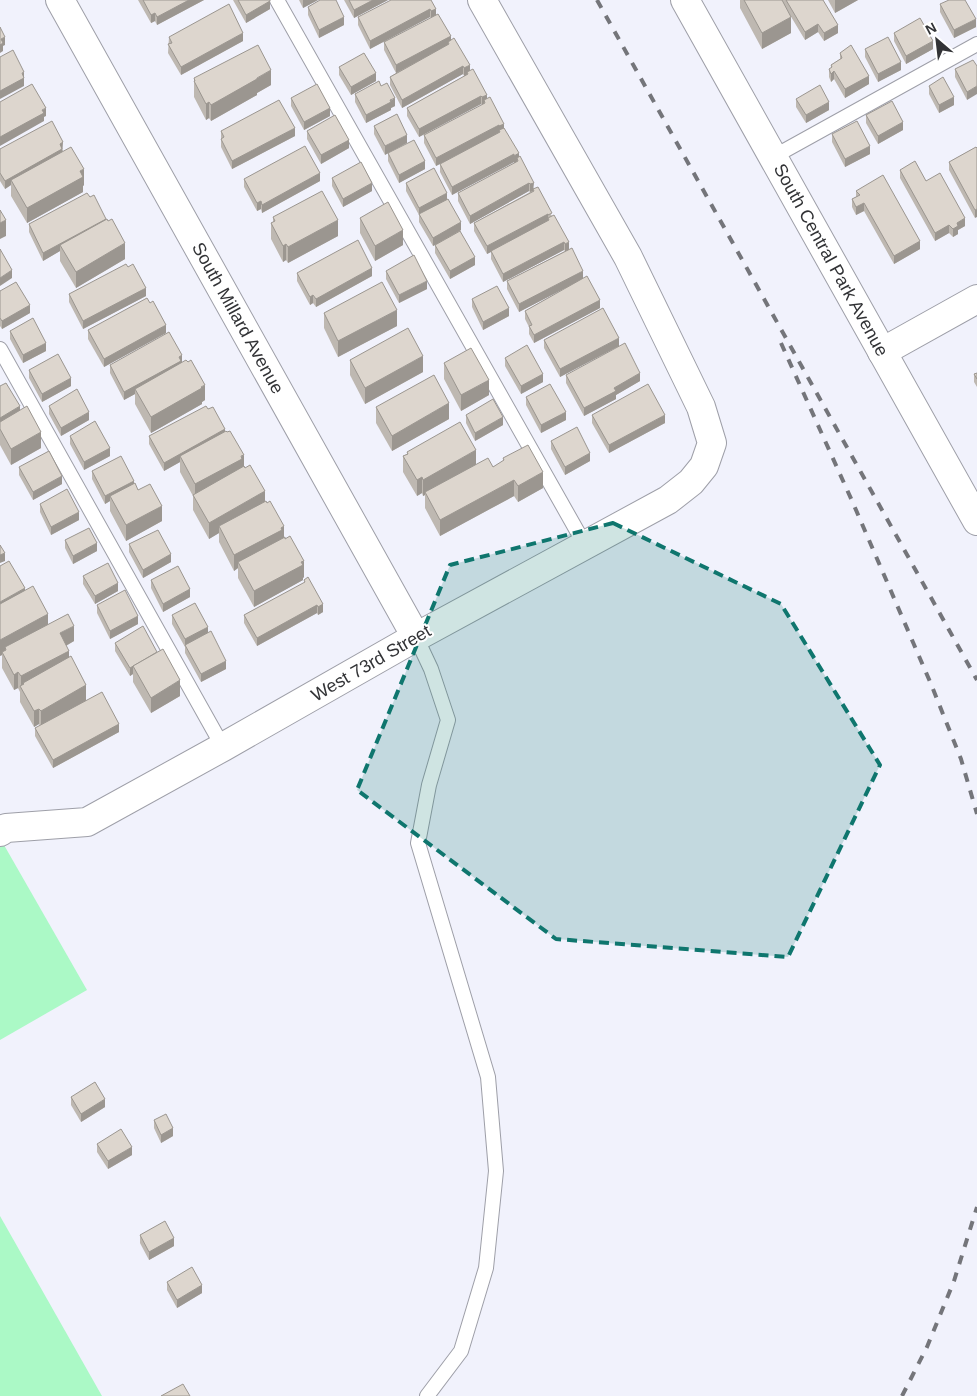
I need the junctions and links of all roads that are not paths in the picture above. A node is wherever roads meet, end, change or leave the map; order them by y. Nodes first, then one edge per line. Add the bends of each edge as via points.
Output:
1 (60, 0) edge
2 (278, 0) edge
3 (482, 0) edge
4 (685, 0) edge
5 (977, 44) edge
6 (773, 157) junction
7 (977, 300) edge
8 (0, 349) edge
9 (882, 352) junction
10 (977, 521) edge
11 (585, 545) junction
12 (416, 637) junction
13 (223, 747) junction
14 (2, 825) edge
15 (427, 1396) edge

1 - 12 street, South Millard Avenue
2 - 11 lane
3 - 11 street, West 73rd Street via 628,257 701,407 712,443 704,466 691,482 668,500
4 - 6 street, South Central Park Avenue
5 - 6 lane
6 - 9 street, South Central Park Avenue
7 - 9 street
8 - 13 lane
9 - 10 street, South Central Park Avenue
11 - 12 street, West 73rd Street
12 - 13 street, West 73rd Street
12 - 15 lane via 448,720 429,785 418,843 488,1077 496,1171 486,1268 464,1342 461,1351
13 - 14 street, West 73rd Street via 87,822

